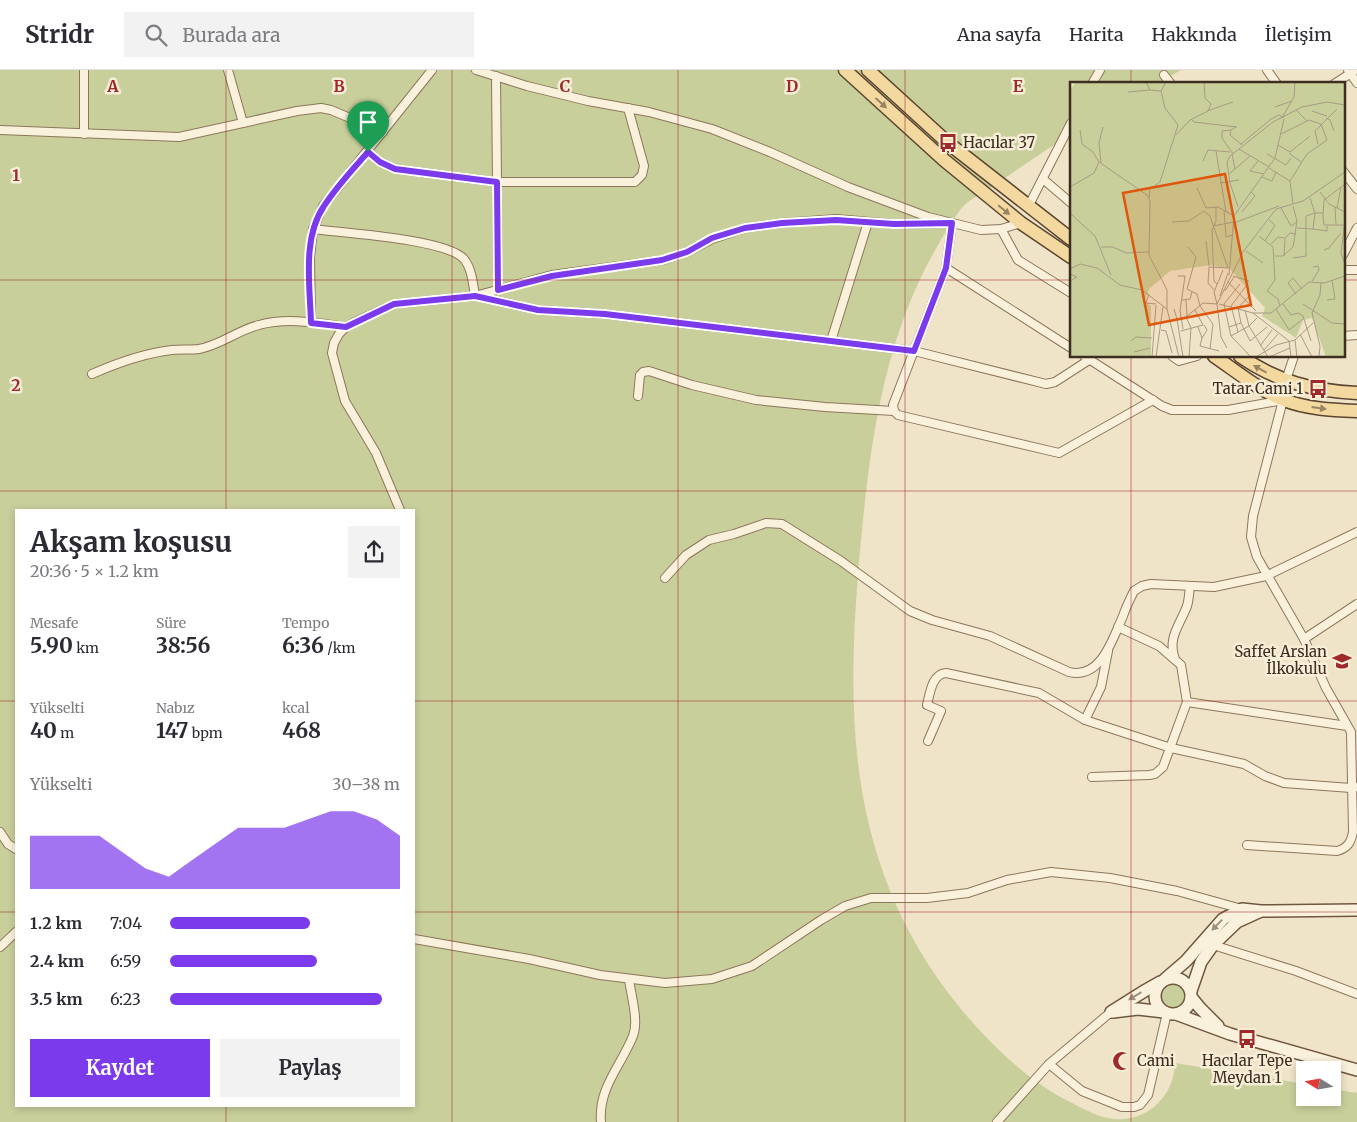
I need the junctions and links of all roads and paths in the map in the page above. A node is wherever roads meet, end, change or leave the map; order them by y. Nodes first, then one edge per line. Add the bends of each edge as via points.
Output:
1 (84, 70) edge
2 (228, 70) edge
3 (432, 70) edge
4 (476, 70) edge
5 (508, 70) edge
6 (845, 70) edge
7 (868, 70) edge
8 (1100, 70) edge
9 (1267, 70) edge
10 (1351, 71) edge
11 (1164, 75) dead end
12 (496, 76) junction
13 (507, 80) junction
14 (1093, 82) edge
15 (1169, 82) edge
16 (1276, 82) edge
17 (1337, 82) edge
18 (1357, 83) edge
19 (628, 108) junction
20 (244, 124) junction
21 (1070, 125) edge
22 (0, 130) edge
23 (383, 132) junction
24 (84, 134) junction
25 (368, 152) junction
26 (1344, 172) edge
27 (1043, 179) junction
28 (497, 182) junction
29 (1357, 189) edge
30 (1070, 202) edge
31 (1028, 207) junction
32 (868, 222) junction
33 (952, 223) junction
34 (1021, 224) junction
35 (1357, 228) edge
36 (313, 229) junction
37 (1001, 229) junction
38 (1070, 238) edge
39 (1344, 253) edge
40 (1070, 256) edge
41 (946, 268) junction
42 (1344, 270) edge
43 (1357, 270) edge
44 (498, 290) junction
45 (1070, 292) edge
46 (475, 296) junction
47 (311, 323) junction
48 (346, 327) junction
49 (1357, 335) edge
50 (1344, 336) edge
51 (830, 340) junction
52 (1070, 347) edge
53 (914, 351) junction
54 (1087, 358) edge
55 (1175, 358) edge
56 (1190, 358) edge
57 (1217, 358) edge
58 (1243, 358) edge
59 (1293, 358) edge
60 (92, 374) dead end
61 (1286, 380) junction
62 (1357, 393) edge
63 (638, 396) dead end
64 (1153, 400) junction
65 (1284, 400) junction
66 (894, 411) junction
67 (1357, 411) edge
68 (400, 509) edge
69 (1357, 532) edge
70 (1266, 576) junction
71 (665, 578) dead end
72 (1190, 586) junction
73 (1357, 604) edge
74 (1118, 627) junction
75 (1304, 639) junction
76 (1108, 650) junction
77 (1176, 661) junction
78 (1187, 702) junction
79 (1085, 720) junction
80 (1352, 730) edge
81 (928, 741) dead end
82 (1171, 748) junction
83 (1092, 777) dead end
84 (1354, 787) edge
85 (0, 832) edge
86 (1355, 832) edge
87 (1247, 845) dead end
88 (15, 848) edge
89 (1242, 909) junction
90 (1357, 910) edge
91 (1261, 911) junction
92 (15, 933) edge
93 (415, 939) edge
94 (1212, 945) junction
95 (0, 947) edge
96 (629, 979) junction
97 (1163, 981) junction
98 (1191, 994) junction
99 (1357, 994) edge
100 (1111, 1012) junction
101 (1169, 1013) junction
102 (1230, 1034) junction
103 (1049, 1064) junction
104 (1357, 1070) edge
105 (601, 1122) edge
106 (997, 1122) edge

1 - 24 street
2 - 20 street
3 - 23 street
4 - 12 street
5 - 13 street
6 -> 34 main road via 944,160
7 - 31 main road via 948,143
8 - 14 street
9 - 16 street
10 - 17 street
10 - 18 street
11 - 15 street
12 - 13 street
12 - 28 street
13 - 19 street
19 - 28 street via 644,166 642,175 635,182
19 - 33 street via 712,129 848,187
20 - 23 street via 321,108
20 - 24 street via 179,137
21 - 27 street
22 - 24 street
23 - 25 street
25 - 28 street via 395,169
25 - 36 street via 323,206
26 - 29 street
27 - 30 street
27 - 31 street
28 - 44 street
31 - 38 main road
32 - 33 street
32 - 44 street via 836,220 745,228 712,238 687,252 662,260 552,276
32 - 51 street
33 - 37 street via 981,230
33 - 41 street
34 - 37 street
34 - 40 main road
35 - 39 street
36 - 46 street via 422,242 450,250 458,254 469,268
36 - 47 street
37 - 45 street via 1018,260
41 - 52 street
41 - 53 street
42 - 43 street
44 - 46 street
46 - 48 street via 394,304
46 - 51 street via 538,310 605,314
47 - 48 street
47 - 60 street via 284,321 258,325 217,344 145,356
48 - 68 street via 334,343 332,353 345,401 376,453
49 - 50 street
51 - 53 street
53 - 54 street via 1046,384 1055,382
53 - 66 street via 893,405
54 - 64 street
55 - 56 street via 1180,361
57 - 65 main road
61 -> 58 main road
59 - 61 street
61 - 62 main road via 1318,389
63 - 66 street via 640,375 650,371 756,400
64 - 65 street via 1172,410 1228,410
64 - 66 street via 1059,453 900,416
65 -> 67 main road via 1316,408
65 - 70 street via 1253,516 1251,537 1256,557
69 - 70 street
70 - 72 street via 1214,587
70 - 75 street
71 - 76 street via 686,554 709,540 774,522 841,561 910,611 932,620 990,636 1074,673 1086,671
72 - 74 street via 1142,586 1134,591
72 - 77 street via 1188,604 1172,643
73 - 75 street
74 - 76 street
74 - 77 street via 1159,646
75 - 80 street via 1326,688
76 - 79 street via 1101,687
77 - 78 street via 1181,665
78 - 80 street
78 - 82 street
79 - 81 street via 1039,693 943,673 936,677 927,705 941,711
79 - 82 street
80 - 84 street
82 - 83 street via 1163,767 1154,774
82 - 84 street via 1244,764 1284,783
84 - 86 street
85 - 88 street
86 - 87 street via 1351,842 1337,851
89 - 91 street
89 - 96 street via 1177,891 1051,872 1007,880 968,893 927,898 871,898 845,906 752,966 712,979 665,983
89 -> 97 street via 1223,919 1186,961
90 - 91 street
91 - 94 street via 1237,922
92 - 95 street
93 - 96 street
94 - 98 street via 1201,962
94 - 99 street
96 - 105 street via 635,1028 602,1098
97 - 98 street via 1171,978 1183,980
97 -> 100 street
97 - 101 street via 1157,987 1156,1004
98 - 101 street via 1187,1008
98 - 102 street via 1213,1023
100 - 101 street via 1138,1009
100 - 103 street
101 - 102 street
101 - 103 street via 1148,1095 1140,1105 1122,1107 1082,1091
102 - 104 street
103 - 106 street

